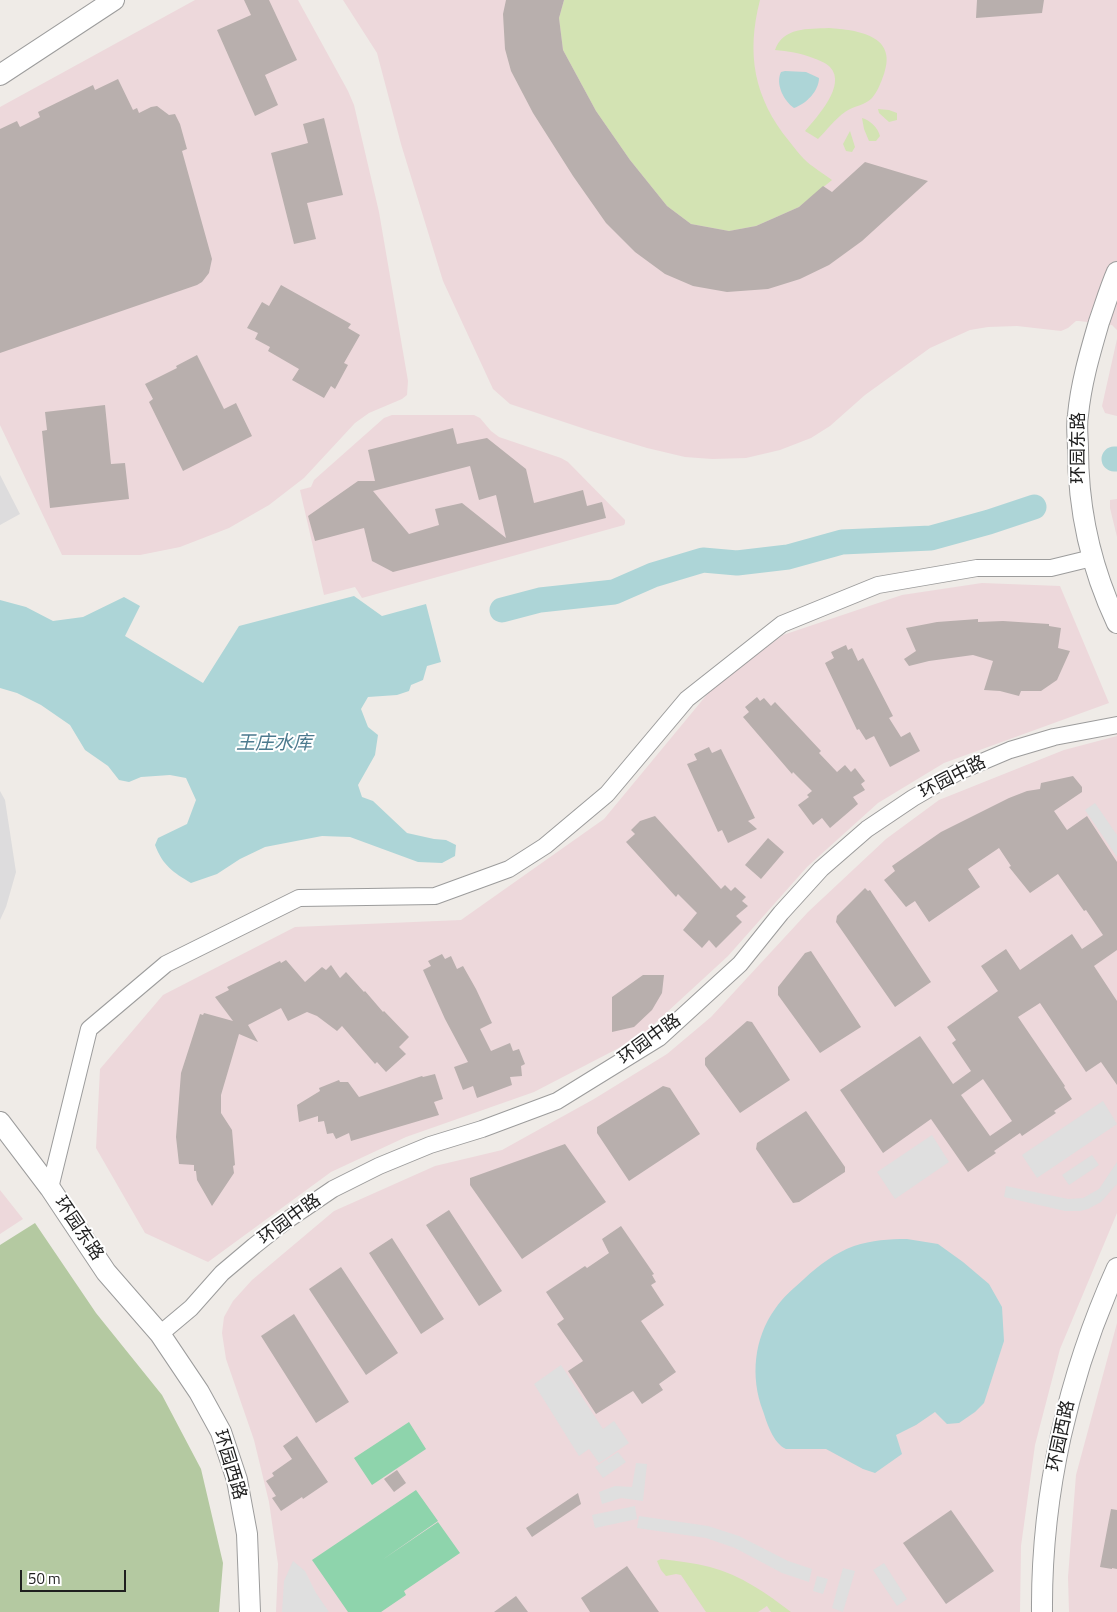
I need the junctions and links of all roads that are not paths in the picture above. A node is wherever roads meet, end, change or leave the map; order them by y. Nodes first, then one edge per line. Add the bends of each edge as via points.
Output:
1 (114, 0) edge
2 (0, 75) edge
3 (1117, 272) edge
4 (1092, 558) junction
5 (1117, 623) edge
6 (1117, 725) edge
7 (0, 1122) edge
8 (50, 1188) junction
9 (1117, 1268) edge
10 (160, 1334) junction
11 (250, 1612) edge
12 (1042, 1612) edge

1 - 2 street
3 - 4 street, 环园东路 via 1089,354 1077,417 1078,476
4 - 5 street, 环园东路
4 - 8 street via 1051,568 977,568 878,585 782,624 687,698 607,794 545,846 509,869 435,896 299,898 166,964 89,1029
6 - 10 street, 环园中路 via 1054,737 1010,750 958,772 913,798 867,829 821,869 740,964 659,1038 557,1100 430,1145 333,1189 254,1246
7 - 8 street, 环园东路
8 - 10 street, 环园东路 via 106,1272
9 - 12 street, 环园西路 via 1097,1313 1063,1424 1045,1540
10 - 11 street, 环园西路 via 221,1432 235,1475 247,1534

